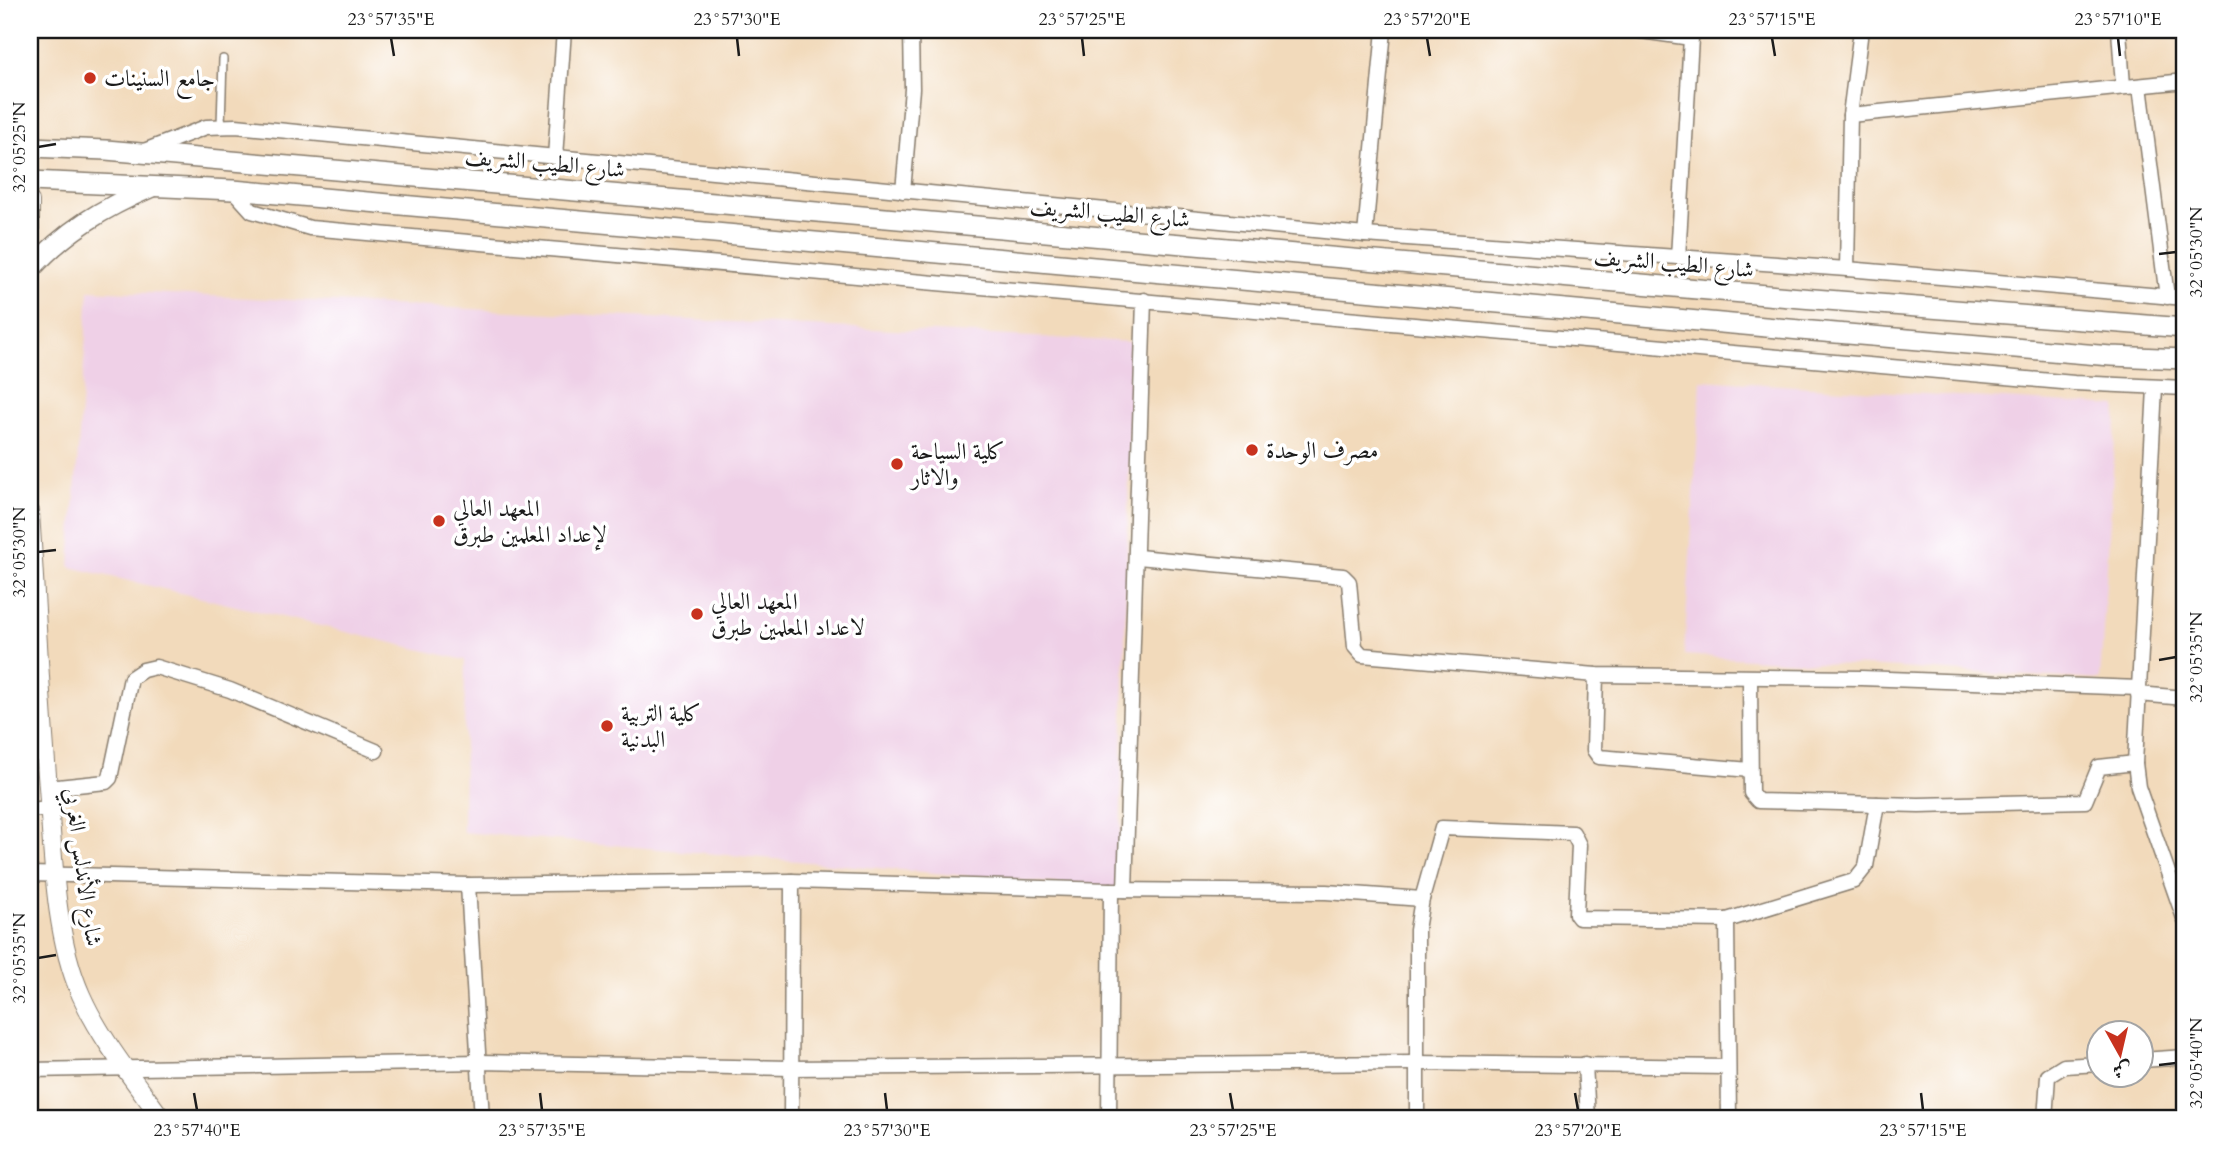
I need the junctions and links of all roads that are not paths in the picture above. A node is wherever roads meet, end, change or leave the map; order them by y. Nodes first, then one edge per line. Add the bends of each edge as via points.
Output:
1 (564, 30) edge
2 (911, 30) edge
3 (1384, 30) edge
4 (1634, 30) edge
5 (1861, 30) edge
6 (2119, 30) edge
7 (1691, 34) edge
8 (223, 59) dead end
9 (2185, 81) edge
10 (2123, 86) junction
11 (2140, 86) junction
12 (1850, 115) junction
13 (221, 125) junction
14 (30, 147) edge
15 (139, 153) junction
16 (555, 157) junction
17 (30, 181) edge
18 (157, 185) junction
19 (233, 190) junction
20 (902, 191) junction
21 (30, 201) edge
22 (1365, 235) junction
23 (1678, 257) junction
24 (1847, 269) junction
25 (30, 271) edge
26 (2167, 297) junction
27 (2185, 298) edge
28 (1144, 300) junction
29 (2185, 328) edge
30 (2185, 359) edge
31 (2155, 388) junction
32 (2185, 388) edge
33 (30, 512) edge
34 (31, 556) edge
35 (1138, 557) junction
36 (1596, 675) junction
37 (1750, 678) junction
38 (2138, 691) junction
39 (2185, 698) edge
40 (376, 751) dead end
41 (2135, 763) junction
42 (1751, 770) junction
43 (48, 788) junction
44 (1877, 804) junction
45 (49, 808) junction
46 (30, 810) edge
47 (30, 874) edge
48 (54, 875) junction
49 (792, 881) junction
50 (2179, 881) edge
51 (468, 885) junction
52 (1118, 890) junction
53 (1422, 899) junction
54 (1727, 920) junction
55 (2185, 921) edge
56 (2185, 1057) edge
57 (2156, 1059) edge
58 (480, 1062) junction
59 (1416, 1063) junction
60 (1585, 1064) junction
61 (2086, 1065) edge
62 (125, 1066) junction
63 (1110, 1066) junction
64 (1727, 1067) junction
65 (790, 1068) junction
66 (30, 1070) edge
67 (162, 1119) edge
68 (482, 1119) edge
69 (791, 1119) edge
70 (1109, 1119) edge
71 (1417, 1119) edge
72 (1588, 1119) edge
73 (1729, 1119) edge
74 (2045, 1119) edge

1 - 16 street
2 - 20 street via 912,89
3 - 22 street
4 - 7 street
5 - 12 street
6 - 10 street
7 - 23 street
8 - 13 lane
9 - 11 street
10 - 11 street
10 - 12 street
11 - 26 street
12 - 24 street
13 - 15 street
13 - 16 street
14 - 15 main road, شارع الطيب الشريف
15 - 29 main road, شارع الطيب الشريف
16 - 20 street
17 - 18 main road
18 - 19 main road
18 - 25 main road via 97,212 72,229
19 - 28 street via 252,211 310,228
19 - 30 main road via 1800,330
20 - 22 street
21 - 25 street
22 - 23 street
23 - 24 street
24 - 26 street
26 - 27 street
28 - 31 street
28 - 35 street
31 - 32 street
31 - 38 street
33 - 34 street, شارع الأندلس الغربي
34 - 43 street, شارع الأندلس الغربي
35 - 36 street via 1343,576 1349,582 1355,647 1362,655
35 - 52 street
36 - 37 street
36 - 42 street via 1594,750 1599,757
37 - 38 street via 1861,678
37 - 42 street
38 - 39 street
38 - 41 street
40 - 43 street via 230,690 156,667 131,678 110,778
41 - 44 street via 2099,767 2085,802
41 - 50 street via 2138,787
42 - 44 street via 1751,793 1758,801
43 - 45 street, شارع الأندلس الغربي
44 - 54 street via 1861,876
45 - 46 street
45 - 48 street, شارع الأندلس الغربي
47 - 48 street
48 - 51 street
48 - 62 street, شارع الأندلس الغربي via 80,994
49 - 51 street
49 - 52 street
49 - 65 street
50 - 55 street
51 - 58 street
52 - 53 street via 1326,892
52 - 63 street
53 - 54 street via 1442,828 1573,834 1579,845 1579,918
53 - 59 street via 1417,930
54 - 64 street
56 - 57 street
58 - 62 street
58 - 65 street
58 - 68 street
59 - 60 street
59 - 63 street
59 - 71 street
60 - 64 street
60 - 72 street
61 - 74 street via 2064,1066 2049,1076
62 - 66 street
62 - 67 street, شارع الأندلس الغربي
63 - 65 street
63 - 70 street
64 - 73 street
65 - 69 street

